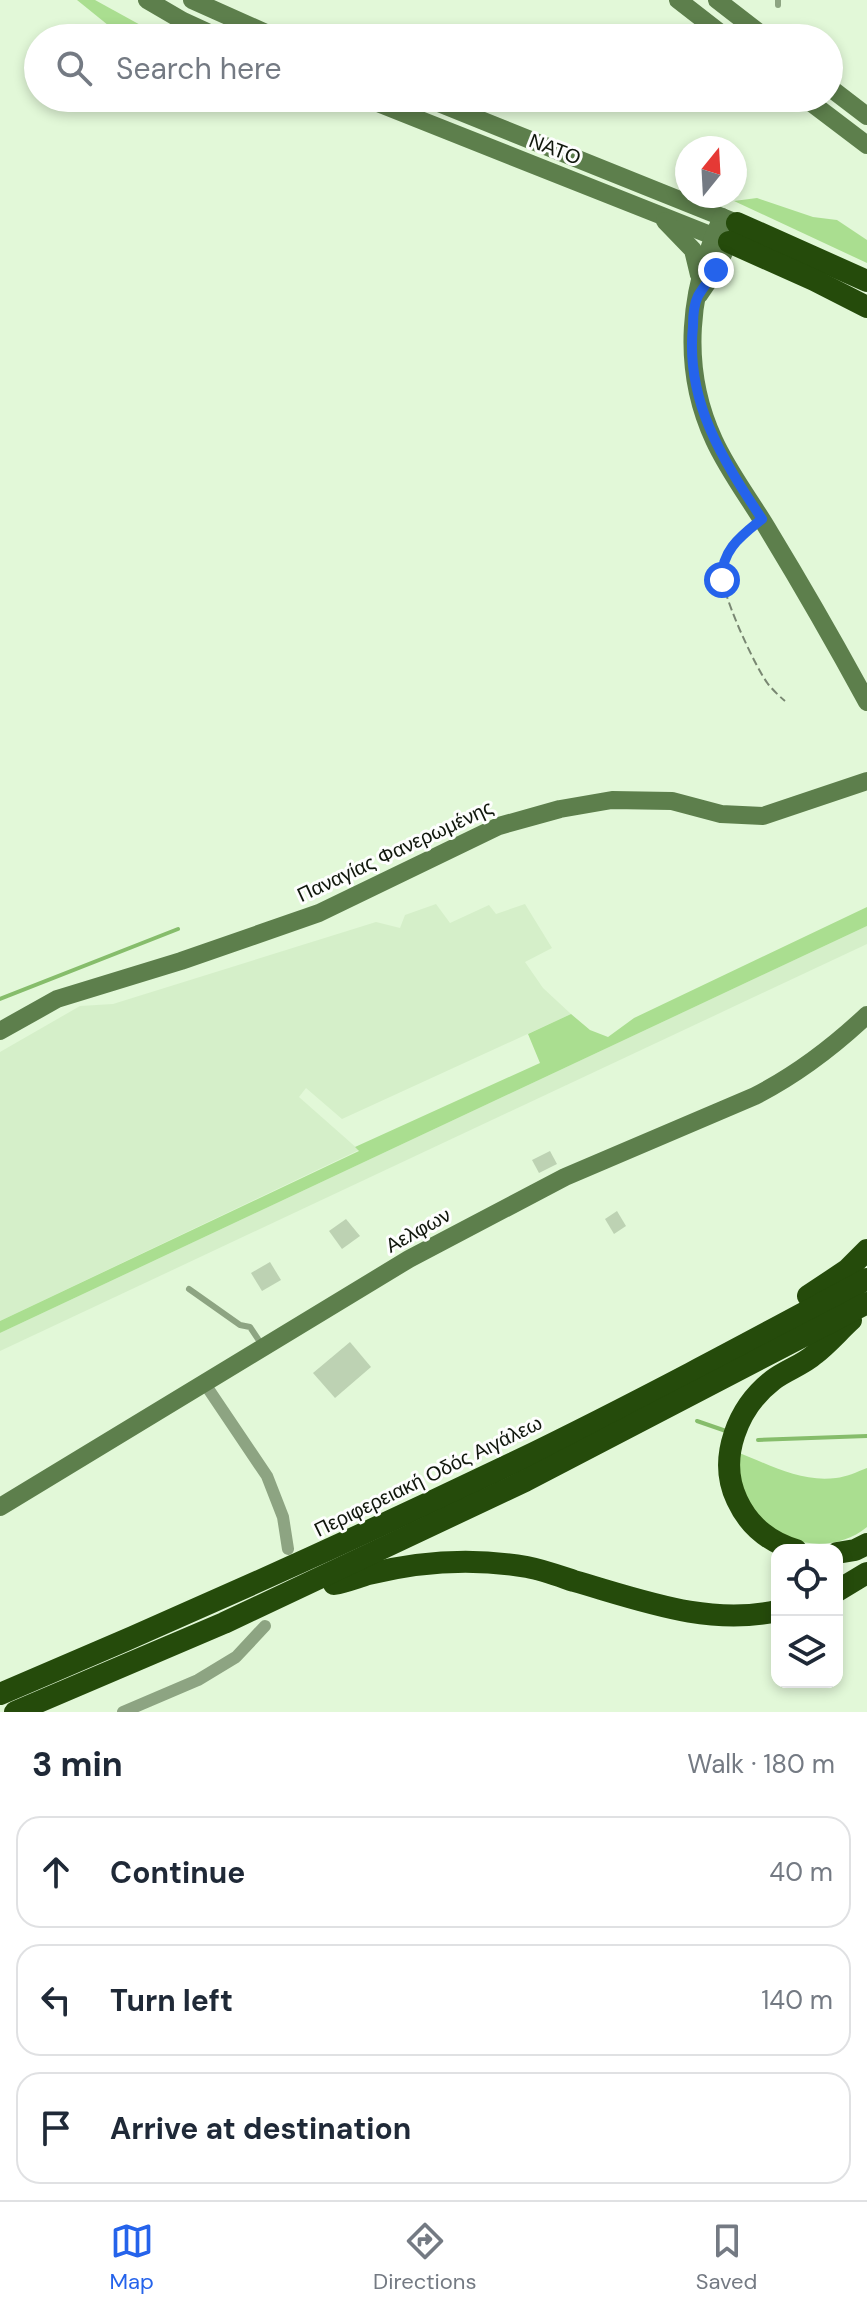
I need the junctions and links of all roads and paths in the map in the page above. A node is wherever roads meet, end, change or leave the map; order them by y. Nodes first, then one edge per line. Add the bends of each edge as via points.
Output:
1 (147, 0) edge
2 (192, 0) edge
3 (678, 0) edge
4 (717, 0) edge
5 (190, 24) edge
6 (246, 24) edge
7 (709, 24) edge
8 (748, 24) edge
9 (843, 98) edge
10 (400, 112) edge
11 (458, 112) edge
12 (823, 112) edge
13 (867, 116) edge
14 (867, 145) edge
15 (653, 212) junction
16 (725, 230) junction
17 (699, 277) junction
18 (867, 281) edge
19 (697, 297) junction
20 (867, 307) edge
21 (762, 519) junction
22 (785, 701) dead end
23 (867, 702) edge
24 (867, 781) edge
25 (867, 1015) edge
26 (0, 1031) edge
27 (867, 1250) edge
28 (867, 1279) edge
29 (189, 1289) dead end
30 (867, 1304) edge
31 (775, 1328) junction
32 (264, 1348) junction
33 (205, 1384) junction
34 (0, 1507) edge
35 (778, 1544) edge
36 (867, 1544) edge
37 (288, 1549) dead end
38 (843, 1552) edge
39 (867, 1573) edge
40 (309, 1584) junction
41 (843, 1587) edge
42 (771, 1612) edge
43 (265, 1626) dead end
44 (0, 1694) edge
45 (15, 1712) edge
46 (123, 1712) edge

1 - 5 main road
2 - 6 main road
3 - 7 main road
4 - 8 main road
9 - 13 main road
10 - 15 main road, ΝΑΤΟ
11 - 16 main road, ΝΑΤΟ
12 - 14 main road
15 - 16 main road, ΝΑΤΟ
15 - 17 main road via 693,250
16 - 17 main road
16 - 18 highway
16 - 19 main road via 716,270
16 - 20 highway
17 - 19 main road
19 - 21 main road via 691,341 696,390 715,442
21 - 22 path via 731,546 721,567 722,580 761,674
21 - 23 main road
24 - 26 main road, Παναγίας Φανερωμένης via 763,816 721,814 672,801 612,800 499,826 319,913 57,999
25 - 32 main road, Αελφων via 783,1081 565,1177 409,1259
27 - 31 highway via 800,1301
28 - 31 highway, Περιφερειακή Οδός Αιγάλεω
29 - 32 lane via 250,1327
30 - 35 highway via 814,1355 774,1379 745,1410 736,1431 728,1472 732,1491 743,1514
30 - 40 highway via 613,1438
31 - 44 highway, Περιφερειακή Οδός Αιγάλεω via 527,1456 327,1551
32 - 33 main road, Αελφων
33 - 34 main road, Αελφων
33 - 37 street via 267,1476 283,1517
36 - 38 highway
39 - 41 highway
40 - 42 highway via 338,1584 441,1562 488,1562 530,1568 697,1614 749,1617
40 - 45 highway
43 - 46 street via 236,1657 198,1680

